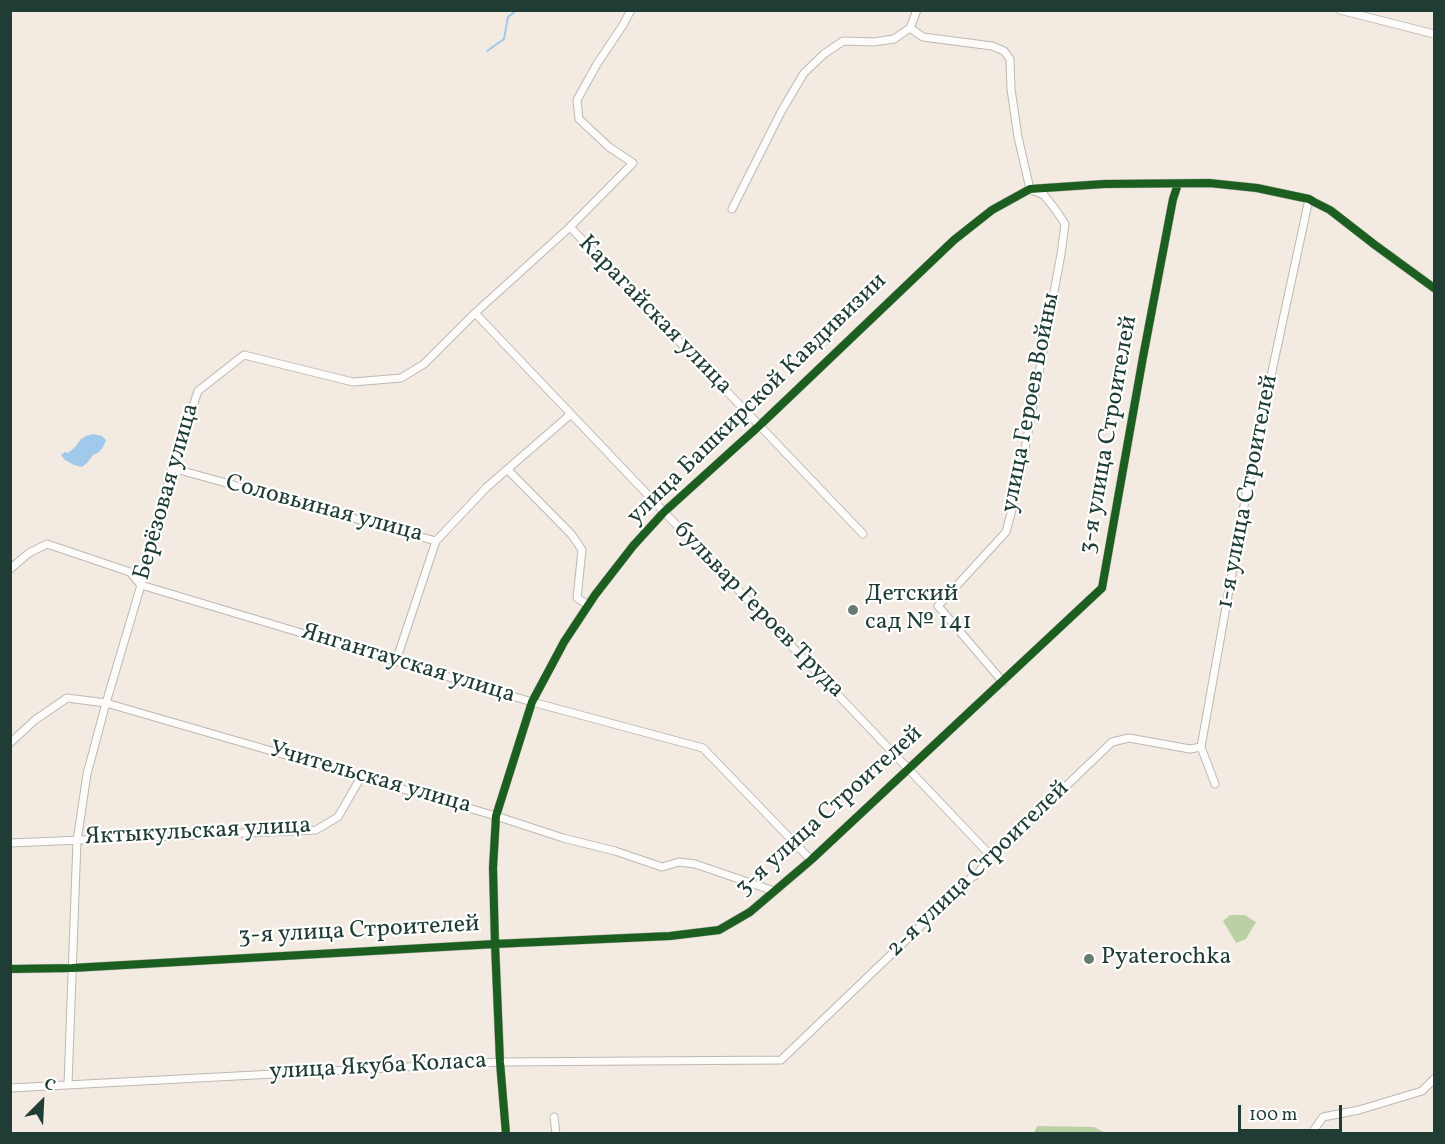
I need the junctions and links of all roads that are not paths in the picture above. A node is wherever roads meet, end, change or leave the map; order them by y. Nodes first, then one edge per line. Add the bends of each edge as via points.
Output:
1 (631, 10) edge
2 (917, 10) edge
3 (1340, 10) edge
4 (1359, 13) edge
5 (910, 28) junction
6 (1434, 34) edge
7 (1178, 184) junction
8 (1030, 189) junction
9 (1309, 199) junction
10 (732, 209) dead end
11 (570, 227) junction
12 (1434, 288) edge
13 (475, 313) junction
14 (571, 414) junction
15 (759, 426) junction
16 (172, 468) junction
17 (508, 470) junction
18 (664, 512) junction
19 (863, 534) dead end
20 (436, 541) junction
21 (10, 569) edge
22 (141, 585) junction
23 (588, 605) junction
24 (396, 661) junction
25 (1003, 682) junction
26 (532, 702) junction
27 (106, 703) junction
28 (10, 743) edge
29 (1201, 747) junction
30 (909, 769) junction
31 (361, 777) junction
32 (1215, 784) dead end
33 (496, 816) junction
34 (77, 841) junction
35 (10, 843) edge
36 (993, 857) junction
37 (811, 860) junction
38 (774, 891) junction
39 (495, 944) junction
40 (72, 968) junction
41 (10, 969) edge
42 (781, 1060) joint
43 (500, 1062) junction
44 (1434, 1079) edge
45 (68, 1084) junction
46 (10, 1088) edge
47 (554, 1117) dead end
48 (506, 1134) edge
49 (556, 1134) edge
50 (1311, 1134) edge

1 - 11 street, Берёзовая улица via 577,100 579,119 633,163
2 - 5 street
3 - 4 street
4 - 6 street
5 - 8 street via 923,37 992,46 1010,59 1018,137
5 - 10 street via 894,39 843,41 804,73
7 - 8 street, улица Башкирской Кавдивизии via 1104,183
7 - 9 street, улица Башкирской Кавдивизии via 1257,188
7 - 25 street, 3-я улица Строителей via 1102,588
8 - 15 street, улица Башкирской Кавдивизии via 992,210 954,240
8 - 25 street, улица Героев Войны via 1044,195 1065,224 1018,487 1006,532 938,606
9 - 12 street, улица Башкирской Кавдивизии via 1330,210
9 - 29 street, 1-я улица Строителей via 1250,478
11 - 13 street, Берёзовая улица
11 - 15 street, Карагайская улица
13 - 14 street, бульвар Героев Труда
13 - 16 street, Берёзовая улица via 424,364 400,378 353,382 244,355 198,392
14 - 17 street, Соловьиная улица
14 - 18 street, бульвар Героев Труда
15 - 18 street, улица Башкирской Кавдивизии
15 - 19 street, Карагайская улица
16 - 20 street, Соловьиная улица
16 - 22 street, Берёзовая улица
17 - 20 street, Соловьиная улица
17 - 23 street via 582,550 577,598
18 - 23 street, улица Башкирской Кавдивизии
18 - 30 street, бульвар Героев Труда
20 - 24 street
21 - 22 street, Янгантауская улица via 47,544 130,572
22 - 24 street, Янгантауская улица
22 - 27 street, Берёзовая улица
23 - 26 street, улица Башкирской Кавдивизии
24 - 26 street, Янгантауская улица
25 - 30 street, 3-я улица Строителей
26 - 33 street, улица Башкирской Кавдивизии
26 - 37 street, Янгантауская улица via 704,748
27 - 28 street, Учительская улица via 67,698
27 - 31 street, Учительская улица
27 - 34 street, Берёзовая улица via 87,774
29 - 32 street
29 - 36 street, 2-я улица Строителей via 1190,749 1129,738 1112,742
30 - 36 street, бульвар Героев Труда
30 - 37 street, 3-я улица Строителей
31 - 33 street, Учительская улица
31 - 34 street, Яктыкульская улица via 338,817 316,830
33 - 38 street, Учительская улица via 662,867 679,862 695,864
33 - 39 street, улица Башкирской Кавдивизии
34 - 35 street, Яктыкульская улица
34 - 40 street, Берёзовая улица
36 - 42 street, 2-я улица Строителей
37 - 38 street, 3-я улица Строителей
38 - 39 street, 3-я улица Строителей via 750,912 719,930
39 - 40 street, 3-я улица Строителей
39 - 43 street, улица Башкирской Кавдивизии
40 - 41 street, 3-я улица Строителей
40 - 45 street, Берёзовая улица
42 - 43 street, улица Якуба Коласа
43 - 45 street, улица Якуба Коласа
43 - 48 street, улица Башкирской Кавдивизии
44 - 50 street via 1422,1091 1323,1117
45 - 46 street, улица Якуба Коласа
47 - 49 street

